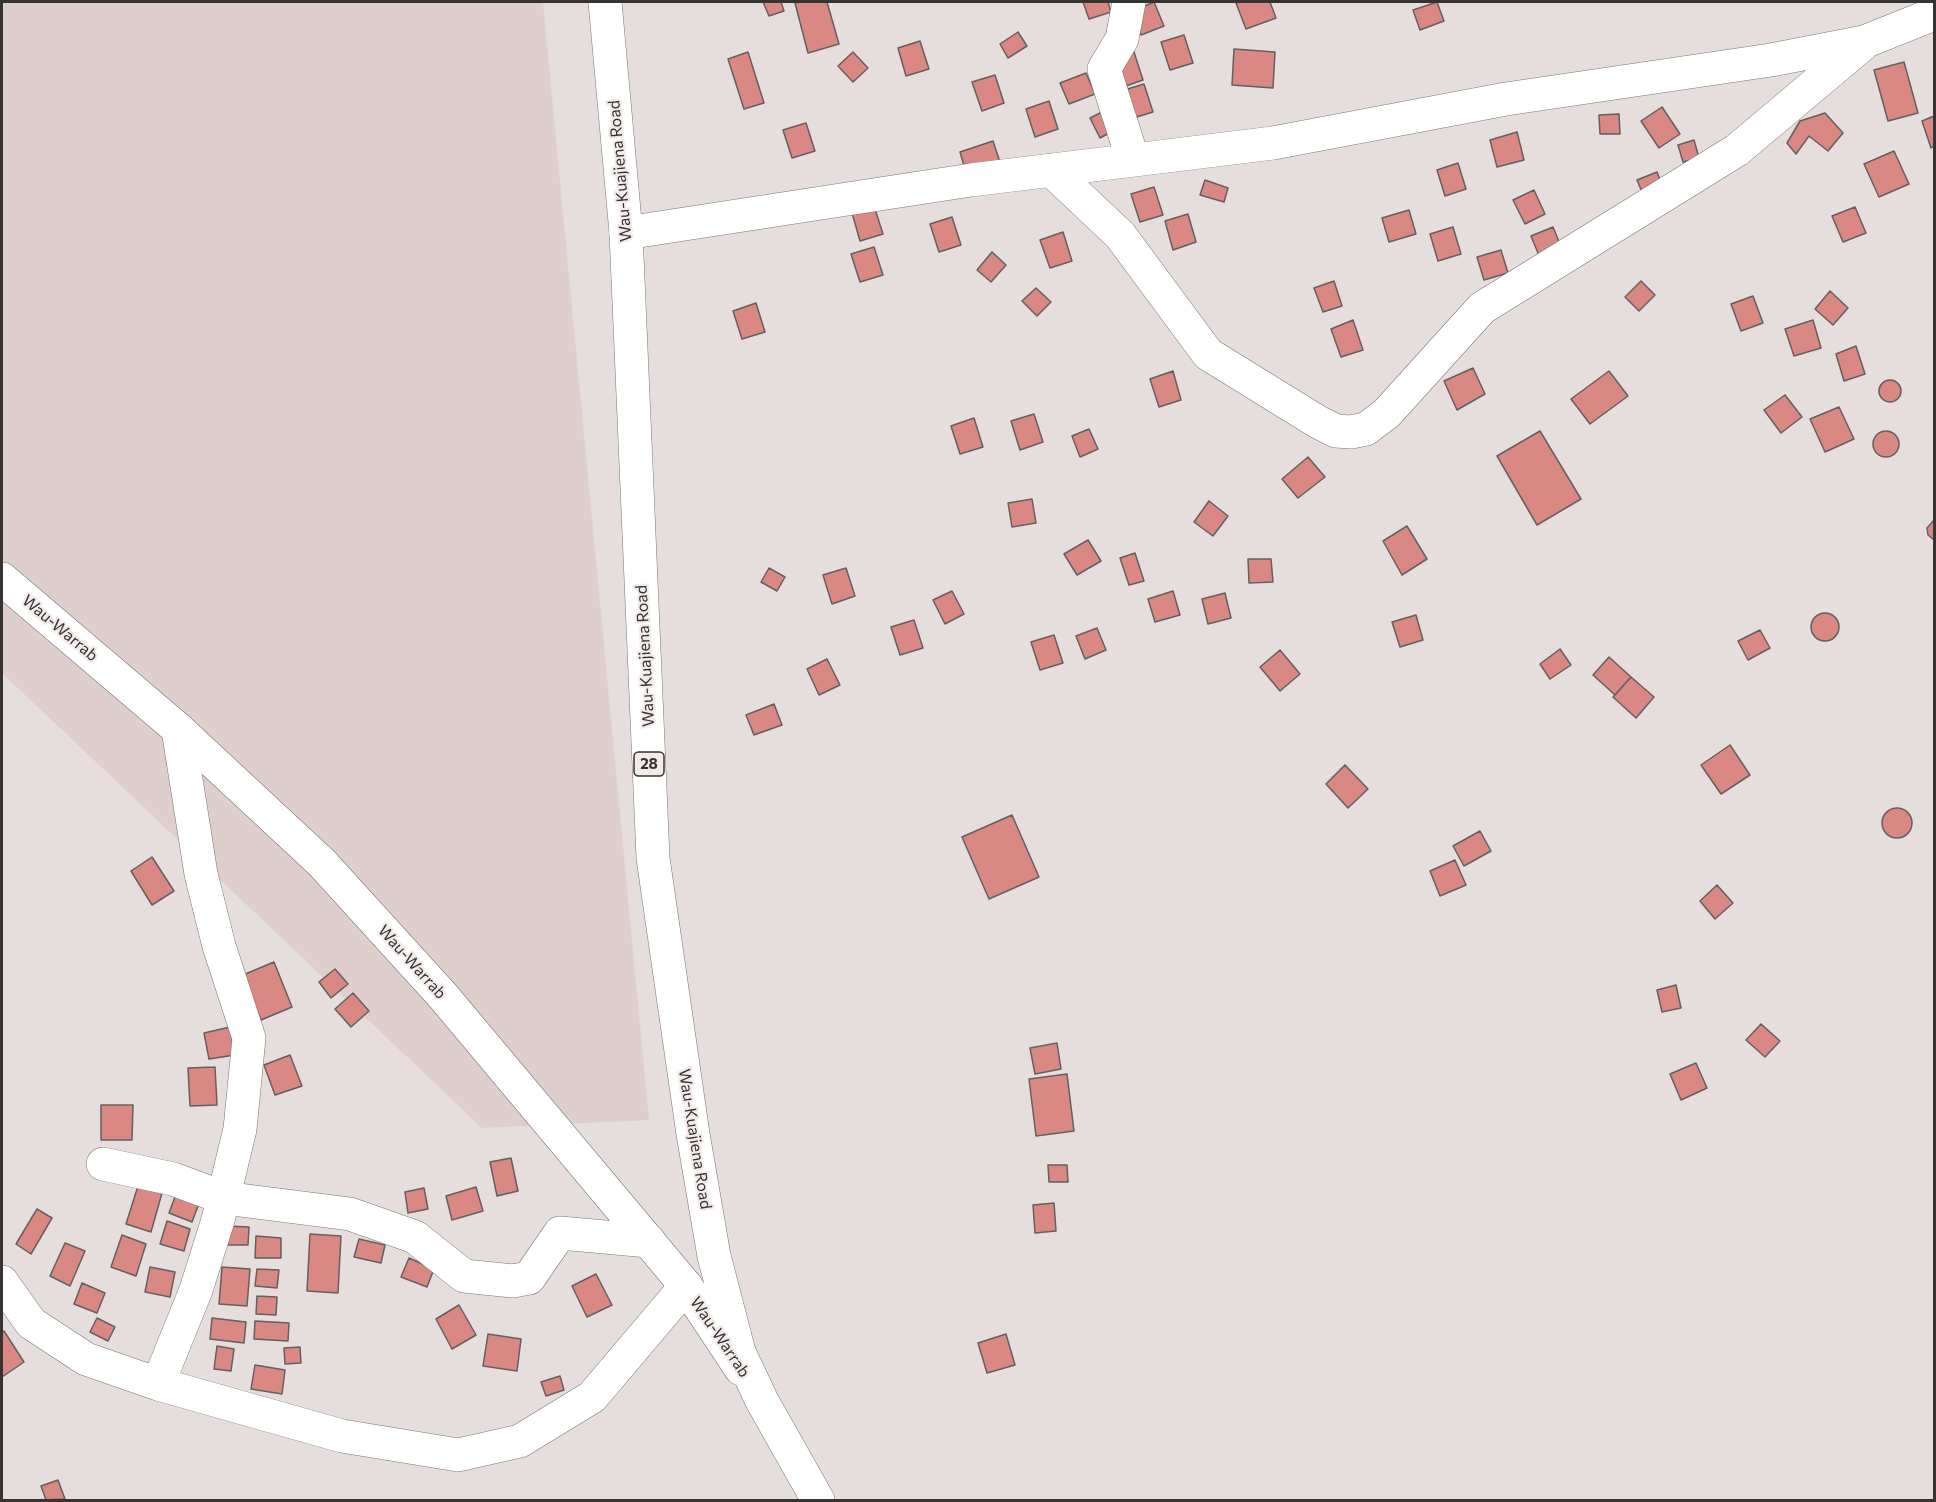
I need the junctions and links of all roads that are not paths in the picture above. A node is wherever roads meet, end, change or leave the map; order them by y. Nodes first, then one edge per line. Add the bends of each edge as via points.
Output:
1 (605, 2) edge
2 (1129, 2) edge
3 (1935, 14) edge
4 (1864, 42) junction
5 (1133, 160) junction
6 (1051, 170) junction
7 (626, 233) junction
8 (2, 579) edge
9 (178, 729) junction
10 (102, 1164) dead end
11 (224, 1198) junction
12 (649, 1241) junction
13 (2, 1282) edge
14 (686, 1286) junction
15 (158, 1384) junction
16 (762, 1401) junction
17 (818, 1500) edge

1 - 7 street, Wau-Kuajiena Road / 28
2 - 5 street via 1122,39 1104,69
3 - 4 street
4 - 5 street via 1771,60 1506,99 1273,143
4 - 6 street via 1737,150 1482,308 1387,413 1366,429 1351,432 1336,431 1318,422 1208,354 1120,235
5 - 6 street
6 - 7 street
7 - 16 street, Wau-Kuajiena Road / 28 via 654,858 714,1256 740,1352
8 - 9 street, Wau-Warrab
9 - 11 street via 201,874 249,1038 240,1129
9 - 12 street, Wau-Warrab via 322,863 443,996
10 - 11 street via 173,1179
11 - 12 street via 350,1214 415,1237 464,1276 513,1281 529,1278 560,1233
11 - 15 street via 196,1290
12 - 14 street, Wau-Warrab
13 - 15 street via 31,1323 86,1359
14 - 15 street via 592,1397 520,1441 458,1455 342,1436
14 - 16 street, Wau-Warrab
16 - 17 street, Wau-Kuajiena Road / 28

